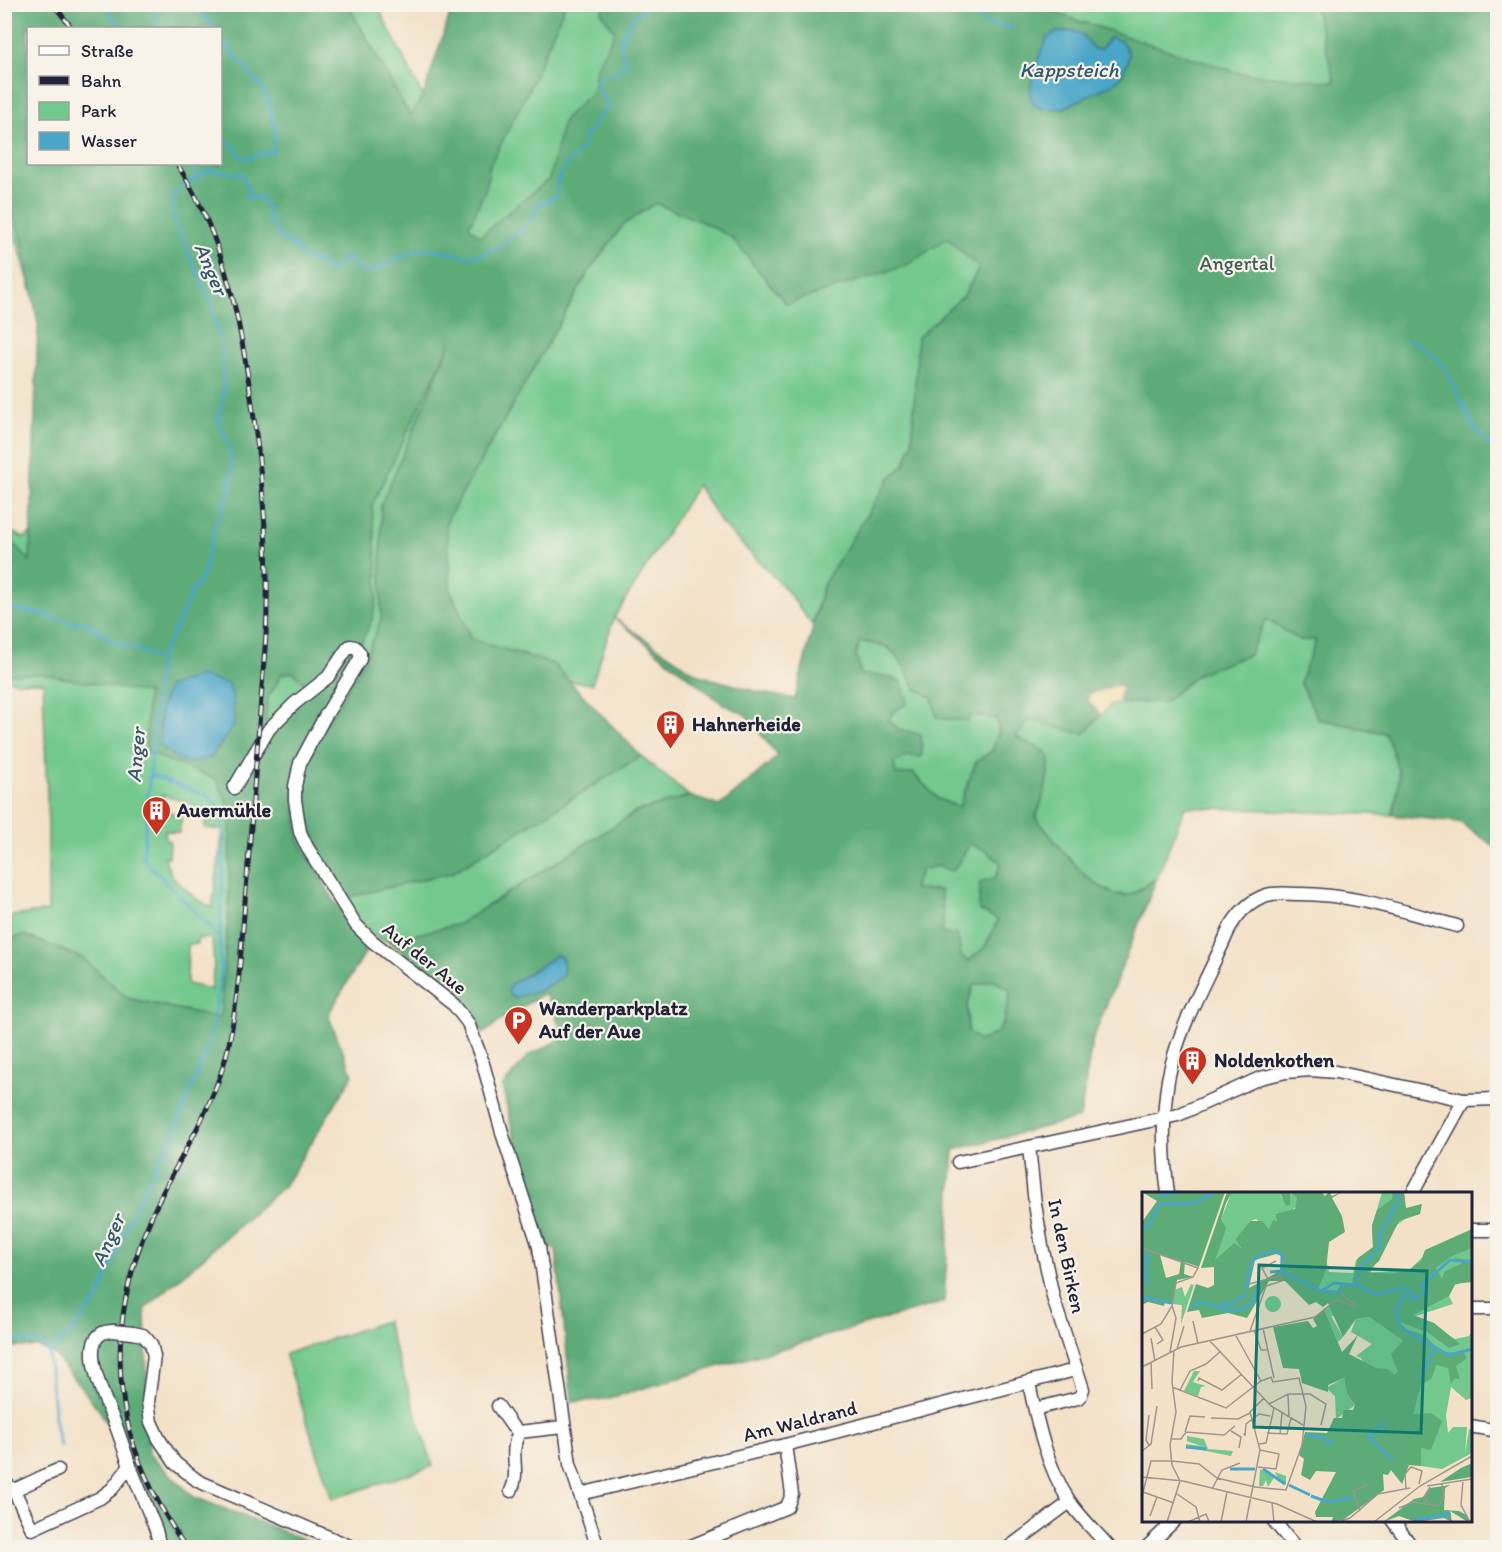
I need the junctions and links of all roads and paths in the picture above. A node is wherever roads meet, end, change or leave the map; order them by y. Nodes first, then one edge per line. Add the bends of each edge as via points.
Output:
1 (234, 788) dead end
2 (1457, 926) dead end
3 (1464, 1100) junction
4 (1497, 1100) edge
5 (1165, 1118) junction
6 (1029, 1147) junction
7 (958, 1162) dead end
8 (1168, 1192) edge
9 (1413, 1192) edge
10 (1472, 1230) edge
11 (1497, 1230) edge
12 (1472, 1309) edge
13 (1497, 1309) edge
14 (1075, 1370) junction
15 (1029, 1383) junction
16 (498, 1406) dead end
17 (1035, 1409) junction
18 (1472, 1426) edge
19 (563, 1427) junction
20 (1497, 1431) edge
21 (519, 1432) junction
22 (785, 1445) junction
23 (130, 1466) junction
24 (58, 1470) dead end
25 (9, 1486) edge
26 (511, 1491) dead end
27 (580, 1494) junction
28 (1070, 1502) junction
29 (1174, 1522) edge
30 (1274, 1522) edge
31 (1393, 1522) edge
32 (160, 1548) edge
33 (354, 1548) edge
34 (598, 1548) edge
35 (686, 1548) edge
36 (1008, 1548) edge
37 (1110, 1548) edge
38 (1146, 1548) edge
39 (1296, 1548) edge
40 (1413, 1548) edge

1 - 19 street, Auf der Aue via 269,729 328,677 346,649 358,649 360,659 300,763 295,793 300,832 356,925 372,942 454,1005 468,1023 539,1247
2 - 5 street via 1329,895 1268,895 1247,906 1230,927 1179,1042 1168,1079
3 - 4 street
3 - 5 street via 1336,1072 1310,1070 1260,1078
3 - 9 street
5 - 6 street
5 - 8 street
6 - 7 street
6 - 14 street, In den Birken via 1042,1246
10 - 11 street
12 - 13 street
14 - 15 street
14 - 17 street, In den Birken via 1083,1389 1078,1398
15 - 17 street
15 - 22 street, Am Waldrand
16 - 21 street
17 - 28 street via 1052,1464
18 - 20 street
19 - 21 street
19 - 27 street, Auf der Aue
21 - 26 street via 514,1443 515,1482
22 - 27 street, Am Waldrand
22 - 35 street via 792,1494 786,1507
23 - 25 street via 100,1498 32,1529
23 - 32 street
23 - 33 street, bridge via 93,1360 93,1348 102,1333 143,1335 151,1344 151,1422 175,1463 198,1481
24 - 25 street
27 - 34 street, Auf der Aue
28 - 36 street
28 - 37 street
29 - 38 street
30 - 39 street
31 - 40 street

